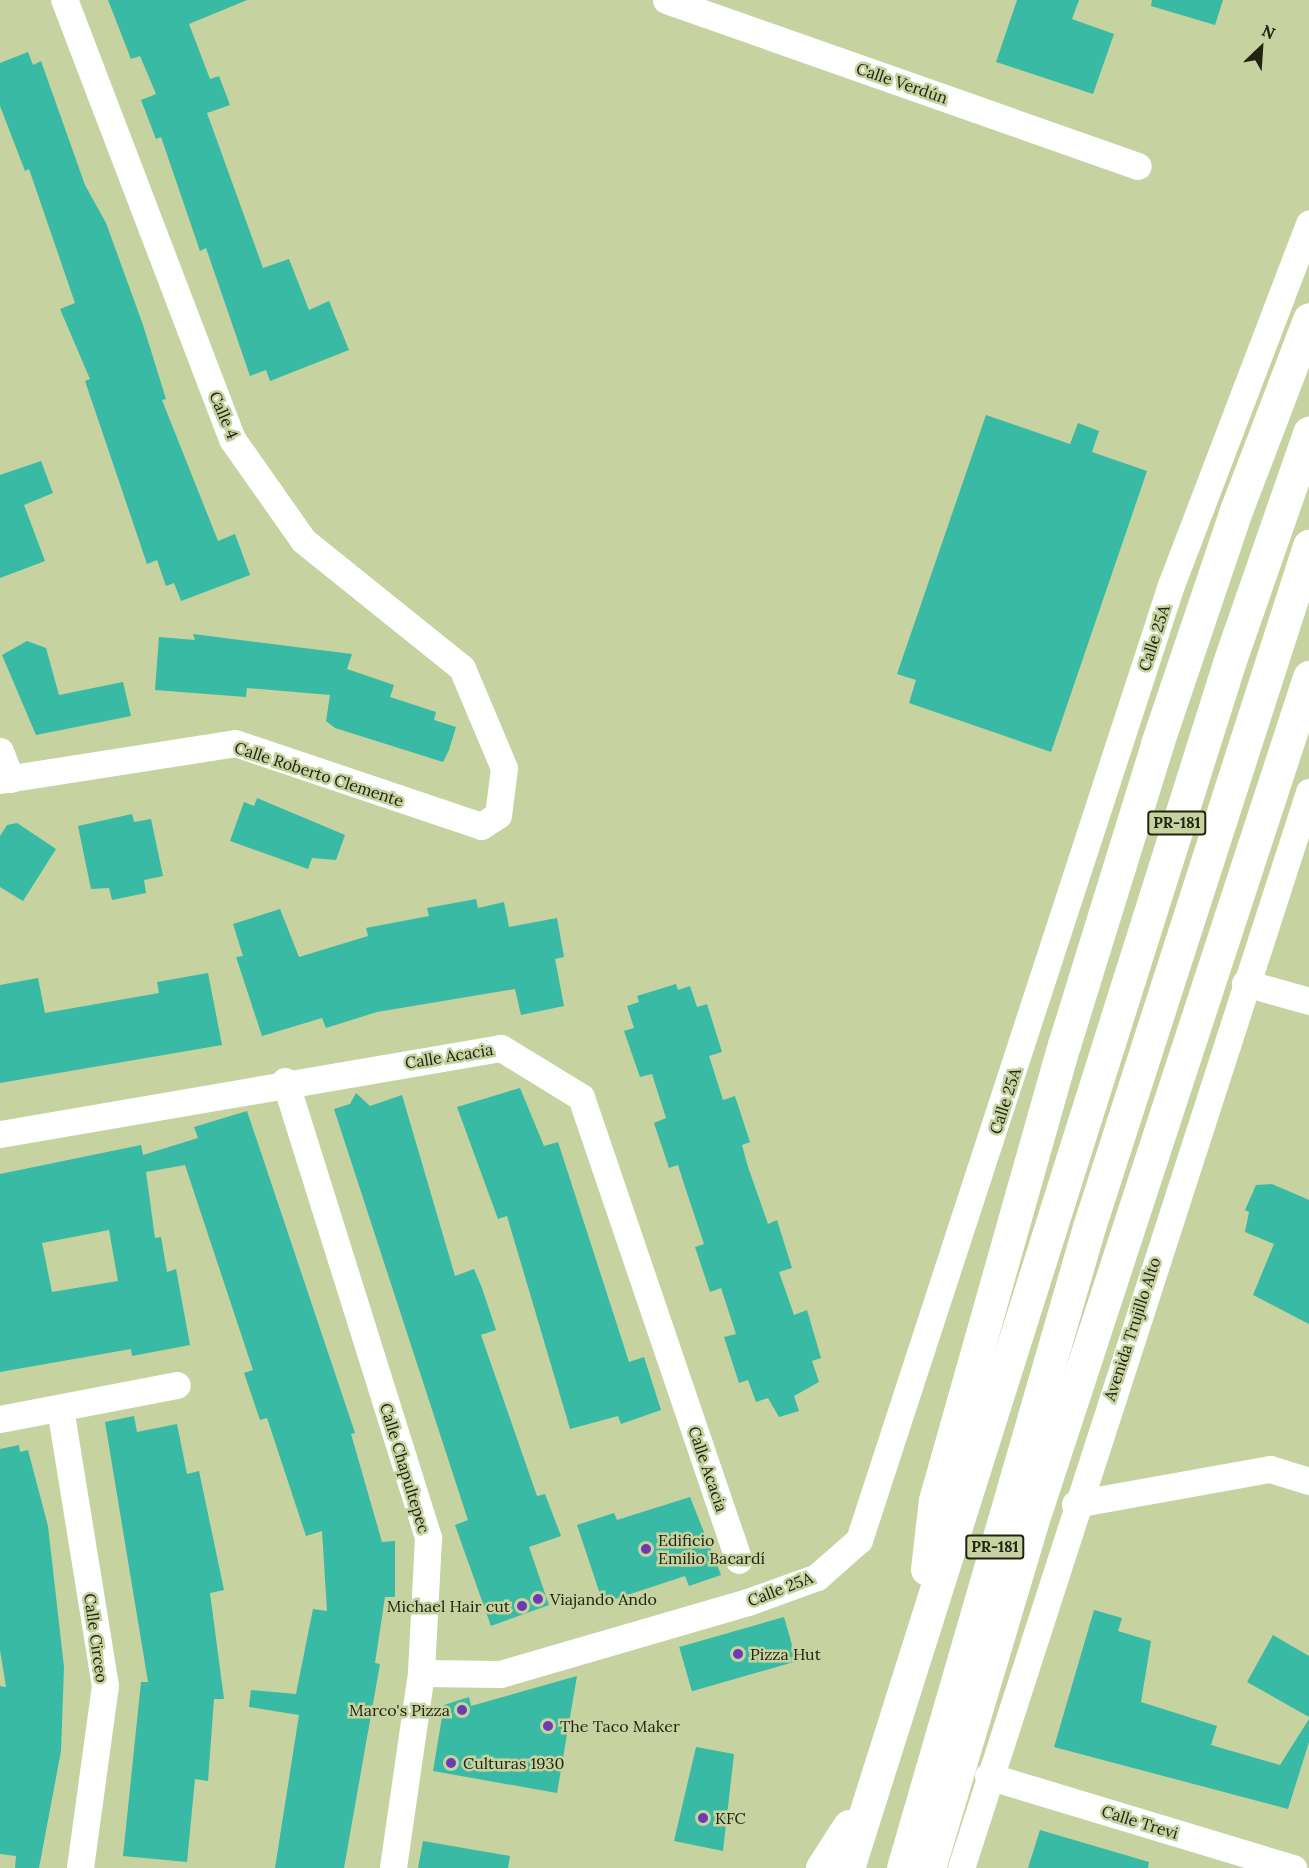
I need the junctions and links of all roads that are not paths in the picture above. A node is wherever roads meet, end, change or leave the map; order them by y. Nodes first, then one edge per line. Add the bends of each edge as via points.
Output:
1 (64, 0) edge
2 (666, 0) edge
3 (1138, 166) dead end
4 (1309, 223) edge
5 (1309, 319) edge
6 (1309, 433) edge
7 (1309, 546) edge
8 (1309, 677) edge
9 (0, 751) edge
10 (5, 780) edge
11 (502, 787) joint
12 (1309, 792) edge
13 (1245, 983) junction
14 (1309, 1001) edge
15 (285, 1081) junction
16 (0, 1134) edge
17 (177, 1385) dead end
18 (60, 1408) junction
19 (0, 1419) edge
20 (1309, 1481) edge
21 (1075, 1504) junction
22 (740, 1560) dead end
23 (919, 1643) junction
24 (421, 1673) junction
25 (988, 1776) junction
26 (871, 1791) junction
27 (80, 1868) edge
28 (393, 1868) edge
29 (822, 1868) edge
30 (848, 1868) edge
31 (903, 1868) edge
32 (929, 1868) edge
33 (962, 1868) edge
34 (1293, 1868) edge

1 - 11 street, Calle 4 via 232,439 303,540 462,668 504,768
2 - 3 street, Calle Verdún
4 - 24 street, Calle 25A via 1171,585 860,1540 817,1576 748,1602 500,1674
5 - 23 highway via 1237,508 1157,744 1065,1045 935,1500
6 - 23 highway, PR-181 via 1229,663
7 - 31 highway, PR-181 via 1089,1227
8 - 32 highway via 1036,1509
9 - 10 street
10 - 11 street, Calle Roberto Clemente via 235,743 481,826 498,815
12 - 13 street, Avenida Trujillo Alto
13 - 14 street
13 - 21 street, Avenida Trujillo Alto
15 - 16 street, Calle Acacia
15 - 22 street, Calle Acacia via 501,1048 581,1097
15 - 24 street, Calle Chapultepec via 428,1538
17 - 18 street
18 - 19 street
18 - 27 street, Calle Circeo via 105,1685
20 - 21 street via 1270,1468
21 - 25 street, Avenida Trujillo Alto
23 - 26 highway, PR-181
24 - 28 street, Calle Chapultepec
25 - 33 street, Avenida Trujillo Alto
25 - 34 street, Calle Trevi
26 - 29 highway
26 - 30 highway, PR-181

